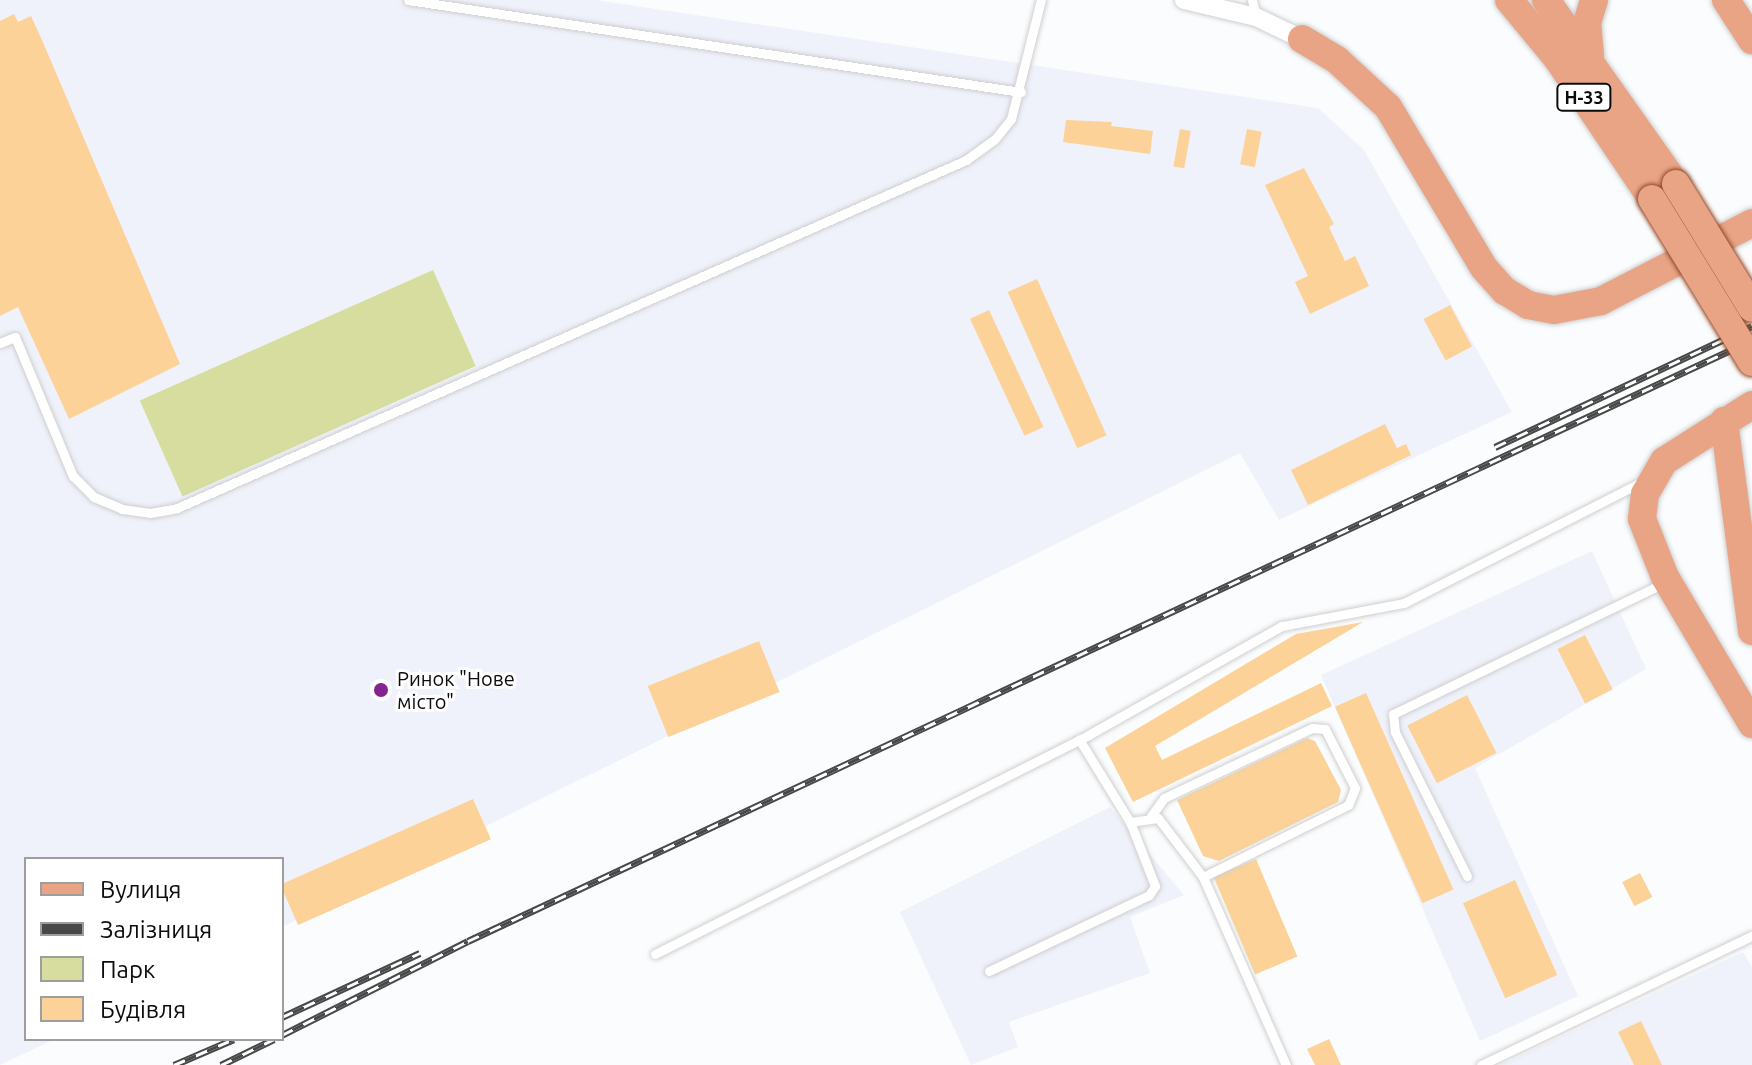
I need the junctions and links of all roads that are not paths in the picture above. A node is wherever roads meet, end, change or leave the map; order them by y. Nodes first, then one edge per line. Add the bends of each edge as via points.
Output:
1 (408, 0) edge
2 (1041, 0) edge
3 (1184, 0) edge
4 (1509, 0) edge
5 (1546, 0) edge
6 (1594, 0) edge
7 (1726, 0) edge
8 (1210, 2) edge
9 (1254, 9) edge
10 (1302, 39) joint
11 (1752, 40) edge
12 (1590, 56) junction
13 (1021, 92) junction
14 (1664, 191) junction
15 (1752, 223) edge
16 (1752, 242) edge
17 (1651, 279) junction
18 (1752, 308) edge
19 (0, 343) edge
20 (1752, 362) edge
21 (1752, 405) edge
22 (1724, 421) junction
23 (1651, 476) junction
24 (1667, 582) junction
25 (1752, 631) edge
26 (1752, 724) edge
27 (1079, 739) junction
28 (1151, 816) junction
29 (1130, 822) junction
30 (1467, 876) dead end
31 (1203, 877) junction
32 (1752, 936) edge
33 (655, 954) dead end
34 (989, 971) dead end
35 (1286, 1065) edge
36 (1481, 1065) edge

1 - 13 lane
2 - 13 lane
3 - 8 street
4 - 14 main road, Н-33
5 - 12 main road, Н-33
6 - 12 main road via 1587,23
7 - 11 main road
8 - 9 street
9 - 10 street
10 - 17 main road via 1337,60 1388,107 1484,268 1505,291 1528,305 1554,310 1601,301
12 - 14 main road, Н-33
13 - 19 lane via 1011,119 994,140 966,160 177,508 150,513 94,497 73,476 15,337
14 - 18 main road, Н-33, bridge
14 - 20 main road, Н-33, bridge
15 - 17 main road
16 - 17 main road
21 - 22 main road
22 - 23 main road via 1681,447
22 - 25 main road
23 - 24 main road via 1642,519
23 - 27 lane via 1404,603 1282,626
24 - 26 main road
24 - 30 lane via 1393,714 1395,732
27 - 29 lane
27 - 33 lane
28 - 29 lane
28 - 31 lane
28 - 31 lane via 1164,798 1312,728 1325,729 1355,788 1348,805
29 - 34 lane via 1155,878 1149,895
31 - 35 lane
32 - 36 lane

